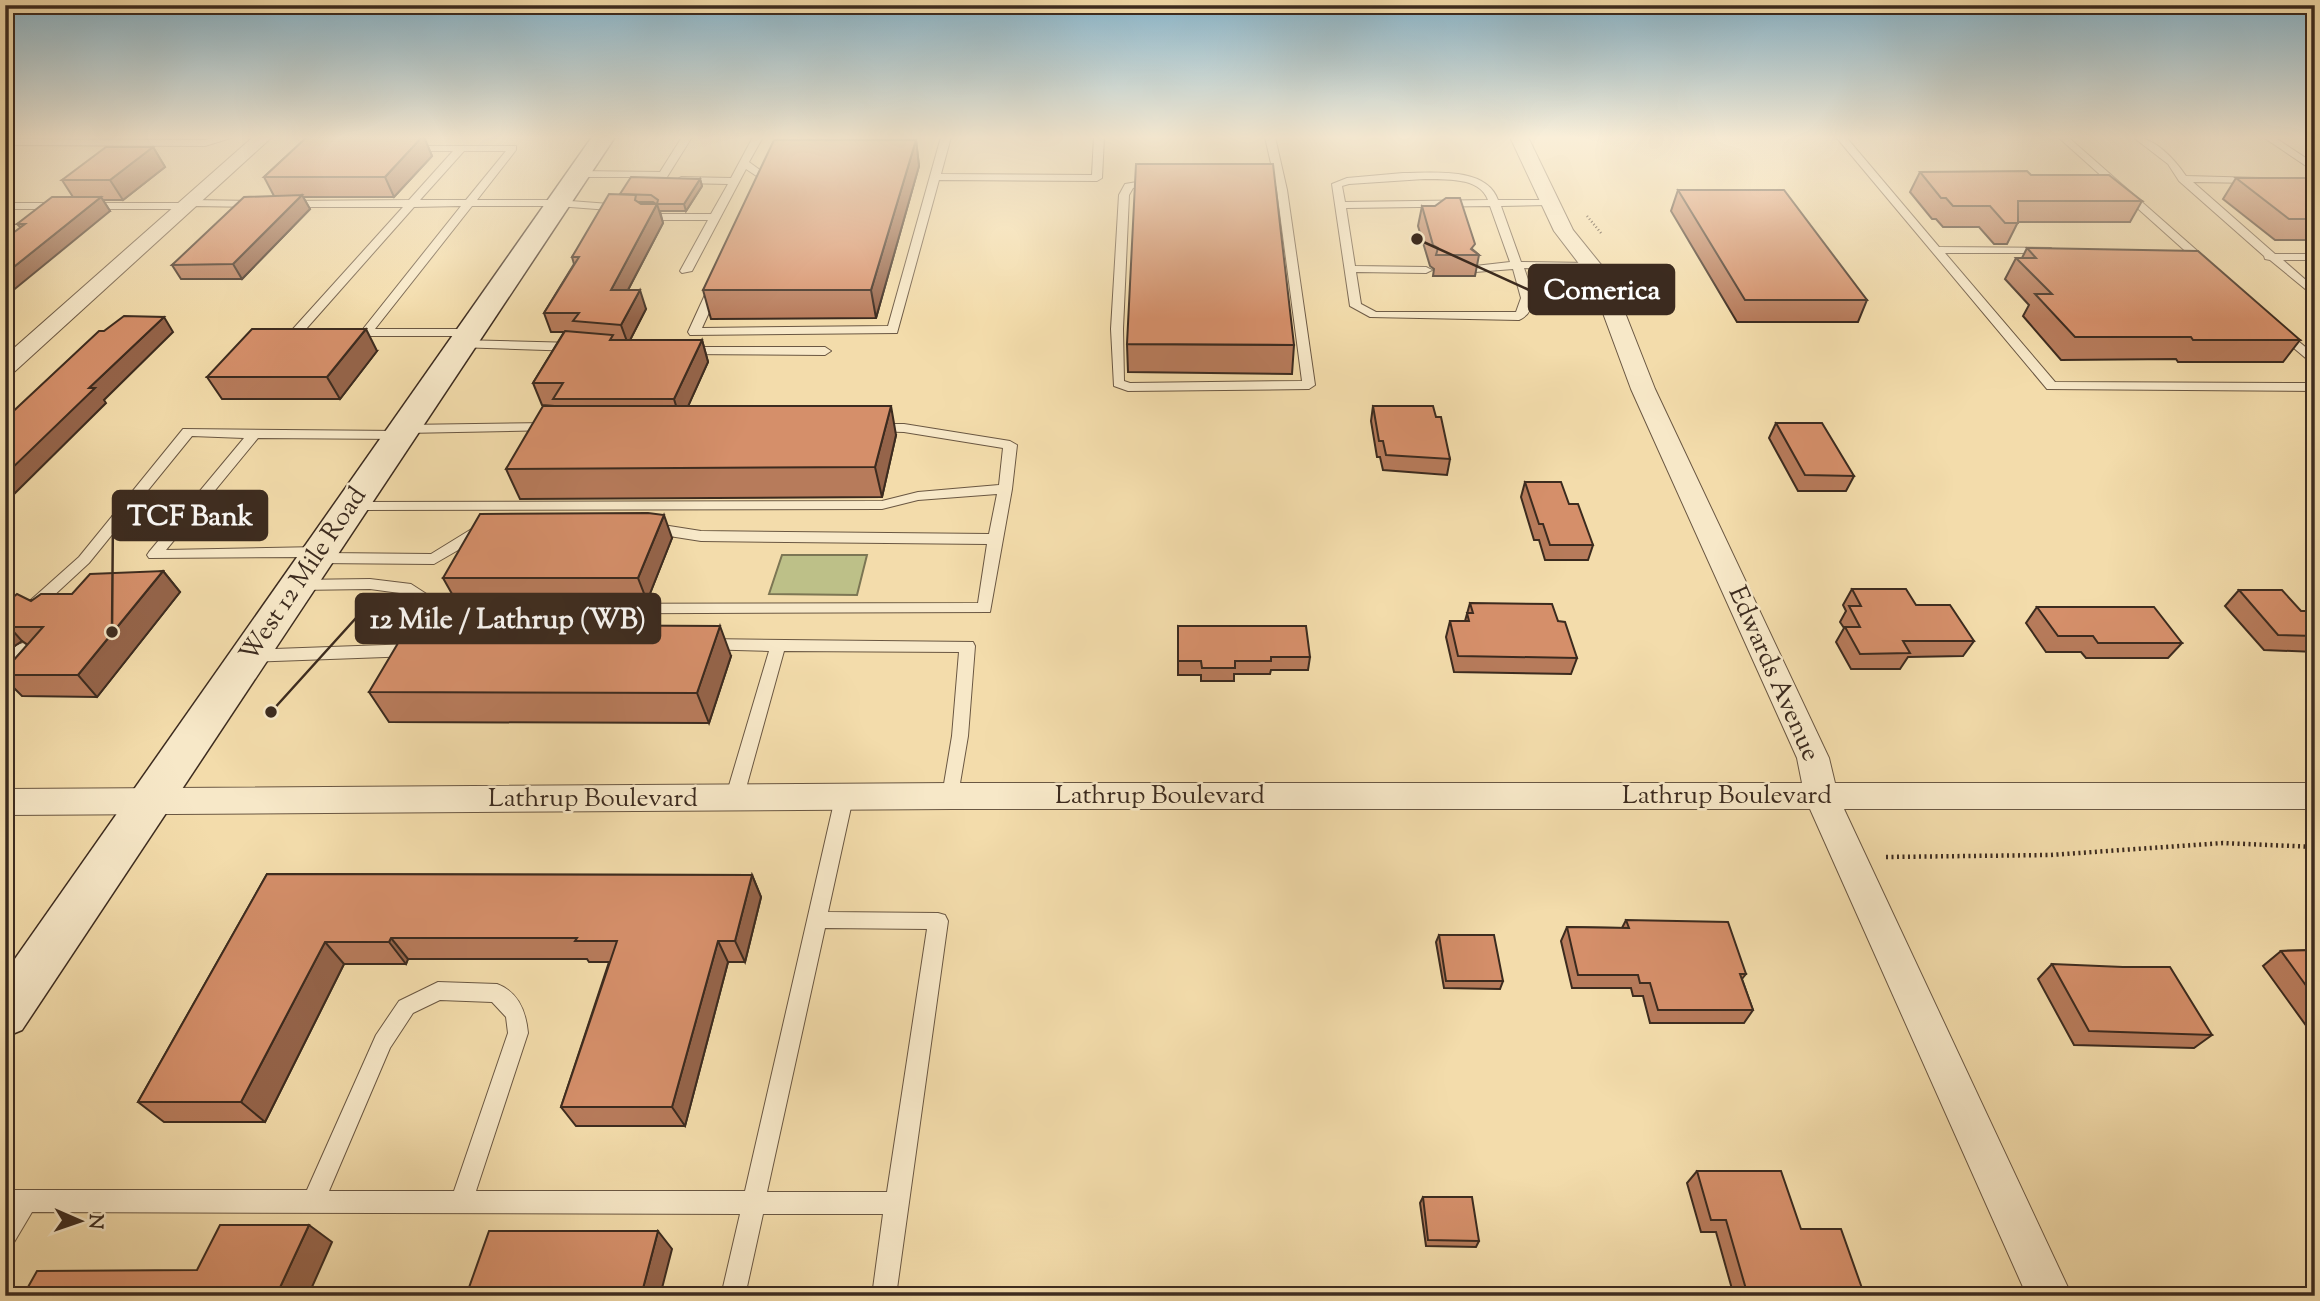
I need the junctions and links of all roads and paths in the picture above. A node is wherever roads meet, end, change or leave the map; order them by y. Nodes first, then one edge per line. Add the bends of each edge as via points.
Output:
1 (198, 198) edge
2 (418, 198) edge
3 (475, 198) edge
4 (561, 198) edge
5 (725, 198) edge
6 (757, 198) edge
7 (928, 198) edge
8 (1124, 198) edge
9 (1283, 198) edge
10 (1339, 198) edge
11 (1492, 198) edge
12 (1546, 198) edge
13 (1892, 198) edge
14 (2131, 198) edge
15 (2204, 198) edge
16 (755, 201) edge
17 (1548, 202) junction
18 (413, 203) junction
19 (471, 203) junction
20 (557, 203) junction
21 (1495, 204) junction
22 (190, 205) junction
23 (1340, 205) junction
24 (5, 206) edge
25 (715, 217) junction
26 (1935, 250) junction
27 (2056, 250) edge
28 (2176, 250) edge
29 (2190, 250) junction
30 (2269, 257) junction
31 (2315, 257) edge
32 (1517, 265) junction
33 (1590, 266) junction
34 (1351, 269) junction
35 (1475, 269) edge
36 (1426, 270) dead end
37 (686, 271) dead end
38 (722, 272) edge
39 (2217, 275) edge
40 (2315, 294) edge
41 (2274, 325) edge
42 (324, 333) edge
43 (338, 333) edge
44 (366, 333) junction
45 (464, 339) junction
46 (596, 348) edge
47 (673, 351) edge
48 (825, 351) dead end
49 (2315, 362) edge
50 (5, 368) edge
51 (2315, 387) edge
52 (572, 427) edge
53 (863, 428) edge
54 (402, 432) junction
55 (254, 434) junction
56 (1005, 489) junction
57 (351, 506) junction
58 (498, 528) edge
59 (631, 528) edge
60 (995, 539) junction
61 (84, 560) junction
62 (310, 565) junction
63 (50, 615) edge
64 (5, 632) edge
65 (683, 645) edge
66 (778, 645) junction
67 (23, 649) edge
68 (436, 649) edge
69 (248, 656) junction
70 (5, 668) edge
71 (951, 796) junction
72 (1821, 796) junction
73 (2315, 796) edge
74 (844, 798) junction
75 (734, 799) junction
76 (149, 800) junction
77 (5, 802) edge
78 (2315, 847) edge
79 (1873, 857) dead end
80 (816, 920) junction
81 (5, 1014) edge
82 (16, 1201) edge
83 (313, 1202) junction
84 (461, 1202) junction
85 (753, 1202) junction
86 (896, 1203) junction
87 (5, 1236) edge
88 (733, 1296) edge
89 (884, 1296) edge
90 (2050, 1296) edge

1 - 22 street
2 - 18 lane
3 - 19 lane
4 - 20 main road, West 12 Mile Road
5 - 25 lane
6 - 16 lane
7 - 38 lane via 893,330 694,332
8 - 9 lane via 1118,383 1128,387 1309,385
10 - 23 lane
11 - 21 lane
12 - 17 street, Edwards Avenue
13 - 26 lane
14 - 29 lane
15 - 30 lane
17 - 21 lane
17 - 33 street, Edwards Avenue
18 - 19 lane
18 - 22 lane via 258,199
18 - 42 lane via 296,333
19 - 20 lane
19 - 44 lane
20 - 25 lane via 653,208 648,217
20 - 45 main road, West 12 Mile Road
21 - 23 lane
21 - 32 lane
22 - 24 lane
22 - 50 street
23 - 34 lane
25 - 37 lane
26 - 27 lane
26 - 51 lane via 2051,386
28 - 29 lane
29 - 39 lane
30 - 31 lane
30 - 40 lane
32 - 33 lane
32 - 34 lane via 1529,302 1519,316 1374,315 1356,306
32 - 35 lane
33 - 72 street, Edwards Avenue via 1612,303 1643,389 1813,758
34 - 36 lane
41 - 49 lane
43 - 44 lane
44 - 45 lane
45 - 46 lane
45 - 54 main road, West 12 Mile Road
47 - 48 lane
52 - 54 lane
53 - 56 lane via 904,428 1010,445
54 - 55 lane
54 - 57 main road, West 12 Mile Road
55 - 61 lane via 188,432
55 - 62 lane via 154,555
56 - 57 lane via 918,496 882,505
56 - 60 lane
57 - 62 main road, West 12 Mile Road
58 - 62 lane via 475,533 434,559
59 - 60 lane via 701,536
60 - 62 lane via 985,608 439,609 411,589 370,584
61 - 63 lane
61 - 64 lane
62 - 69 main road, West 12 Mile Road
65 - 66 lane
66 - 71 lane via 967,646
66 - 75 lane
67 - 70 lane
68 - 69 lane
69 - 76 main road, West 12 Mile Road
71 - 72 street, Lathrup Boulevard
71 - 74 street, Lathrup Boulevard
72 - 73 street, Lathrup Boulevard
72 - 90 street, Edwards Avenue
74 - 75 street, Lathrup Boulevard
74 - 80 lane
75 - 76 street, Lathrup Boulevard
76 - 77 street, Lathrup Boulevard
76 - 81 main road, West 12 Mile Road
78 - 79 path via 2222,843 2050,855
80 - 85 lane
80 - 86 lane via 938,921
82 - 83 lane
82 - 87 lane
83 - 84 lane
83 - 84 lane via 383,1042 406,1007 438,991 498,993 516,1013 519,1033
84 - 85 lane
85 - 86 lane
85 - 88 lane
86 - 89 lane

